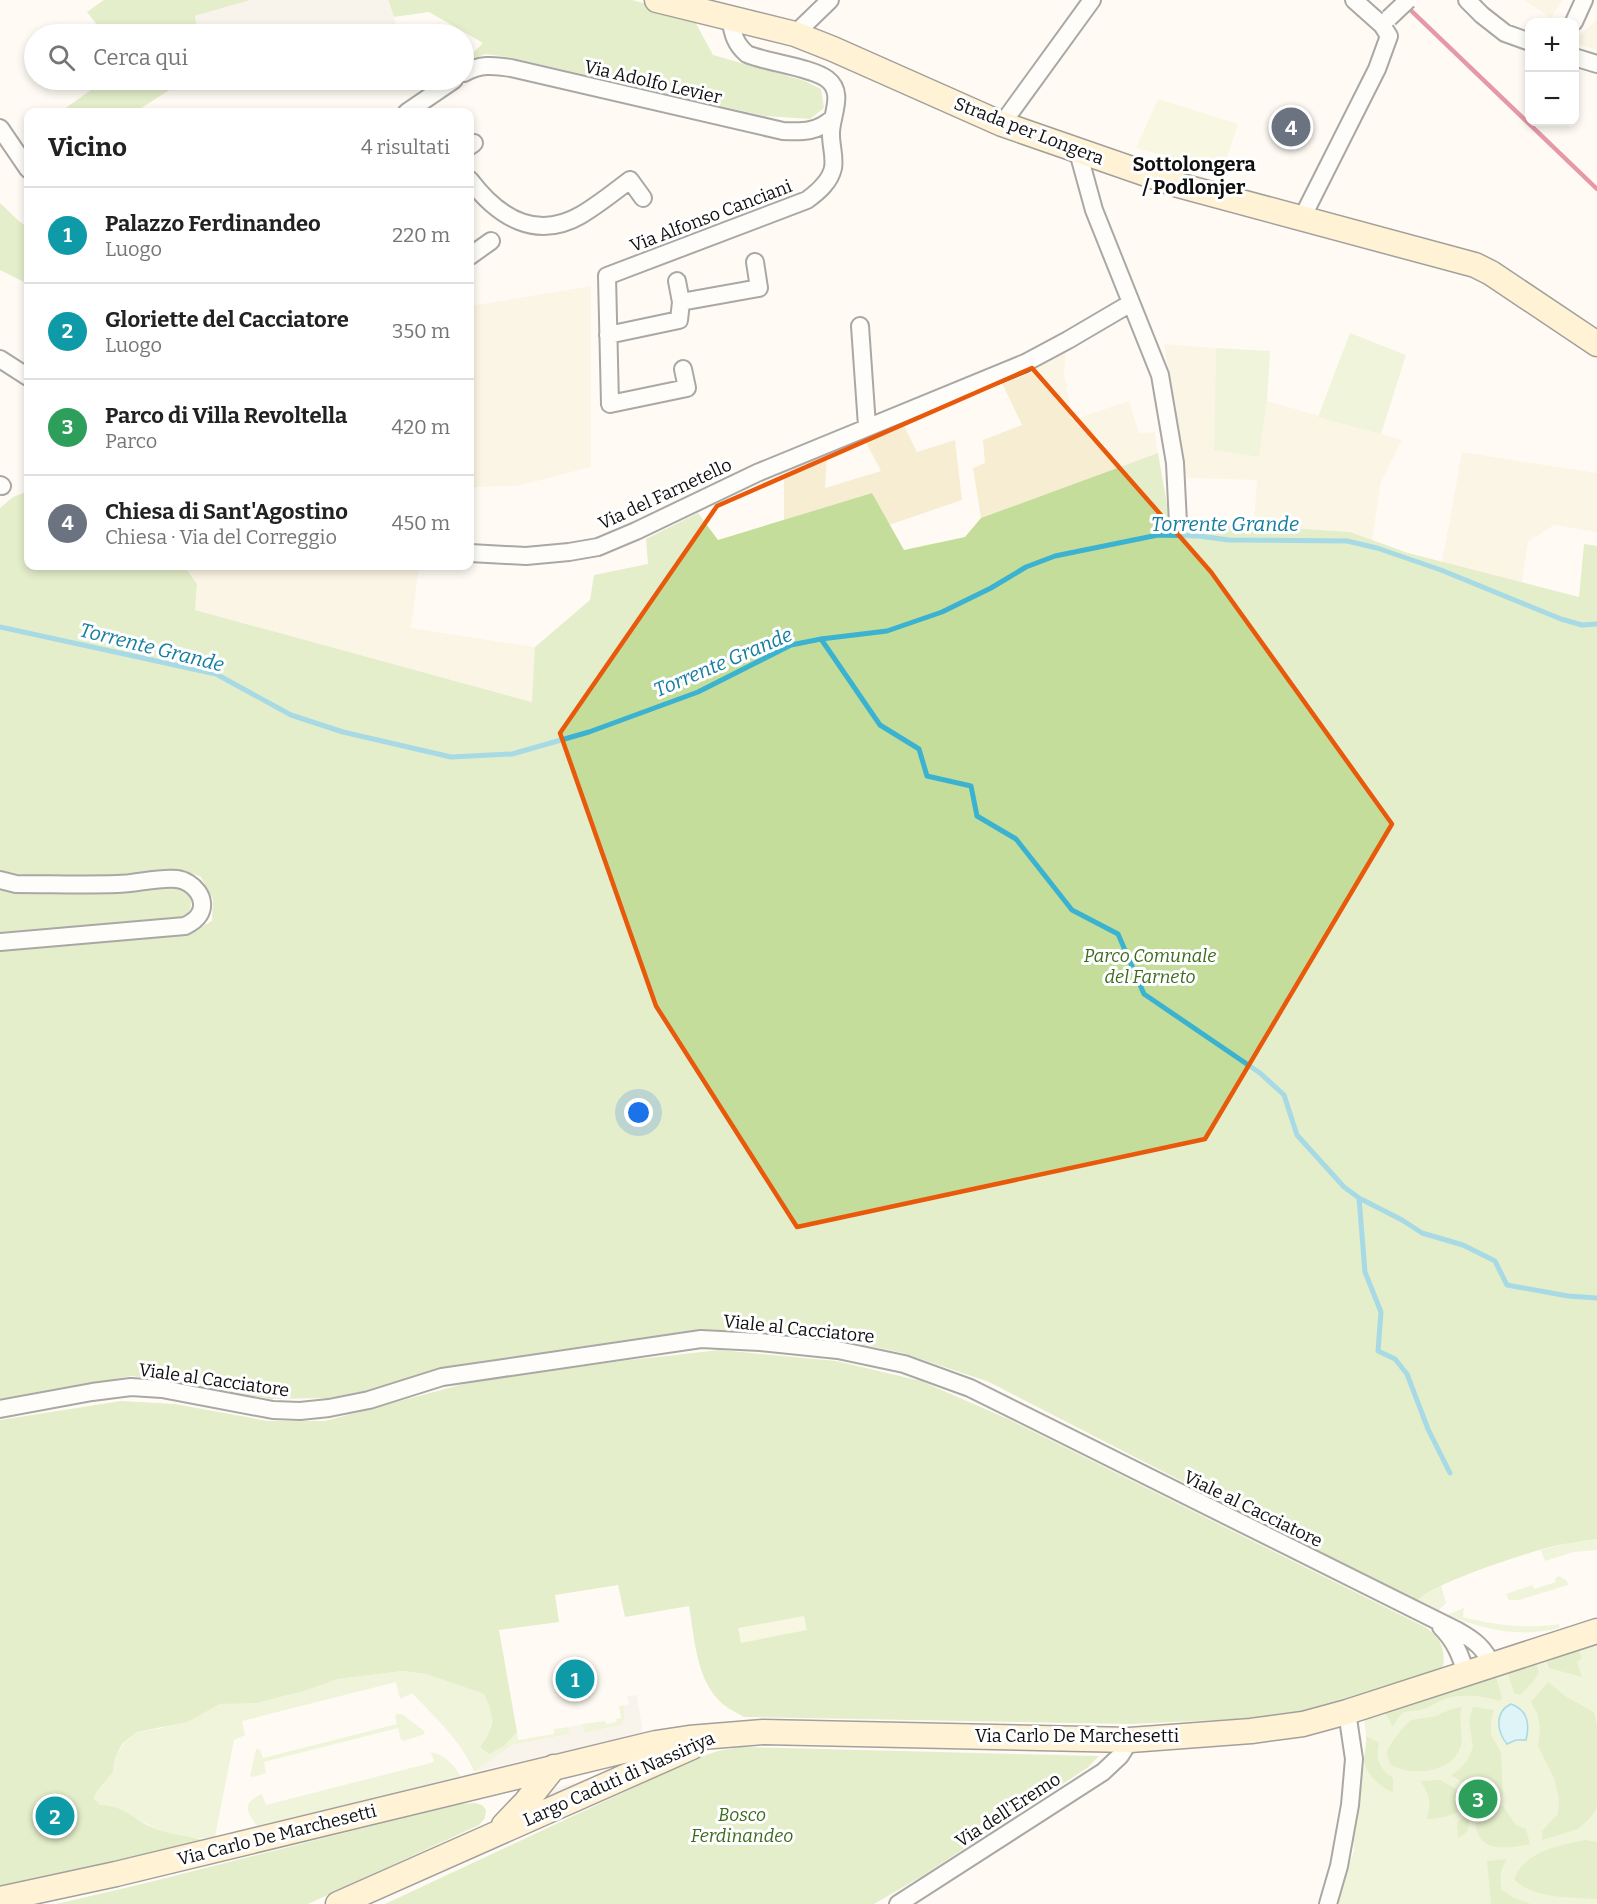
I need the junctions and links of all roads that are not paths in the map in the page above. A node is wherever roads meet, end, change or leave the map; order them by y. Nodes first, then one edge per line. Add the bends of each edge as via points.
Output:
1 (657, 0) edge
2 (830, 0) edge
3 (1092, 0) edge
4 (1354, 0) edge
5 (1408, 0) edge
6 (1467, 0) edge
7 (1584, 0) edge
8 (1576, 18) edge
9 (730, 19) junction
10 (1385, 22) junction
11 (795, 34) junction
12 (1525, 40) edge
13 (1579, 58) edge
14 (1597, 64) edge
15 (474, 67) edge
16 (439, 90) edge
17 (413, 108) edge
18 (833, 118) junction
19 (1002, 124) junction
20 (0, 128) edge
21 (1078, 152) junction
22 (24, 163) edge
23 (474, 185) edge
24 (643, 198) dead end
25 (1301, 220) junction
26 (491, 241) dead end
27 (474, 253) edge
28 (755, 262) dead end
29 (678, 281) dead end
30 (681, 302) junction
31 (1131, 303) junction
32 (860, 326) dead end
33 (609, 334) junction
34 (1597, 344) edge
35 (0, 359) edge
36 (683, 369) dead end
37 (24, 374) edge
38 (867, 426) junction
39 (1178, 523) dead end
40 (474, 553) edge
41 (0, 880) edge
42 (0, 942) edge
43 (0, 1409) edge
44 (1436, 1622) junction
45 (1597, 1631) edge
46 (1492, 1666) junction
47 (1466, 1674) junction
48 (1347, 1712) junction
49 (722, 1735) junction
50 (1130, 1740) junction
51 (554, 1767) junction
52 (476, 1786) junction
53 (496, 1833) junction
54 (0, 1899) edge
55 (338, 1904) edge
56 (898, 1904) edge
57 (1328, 1904) edge

1 - 9 main road, Strada per Longera
2 - 11 street
3 - 19 street
4 - 10 street
5 - 10 street, bridge
6 - 12 street via 1505,33
7 - 8 street
9 - 11 main road, Strada per Longera
9 - 18 street, Via Alfonso Canciani via 733,37 747,54 829,80 836,90
10 - 25 street via 1389,36 1384,54
11 - 19 main road, Strada per Longera
13 - 14 street
15 - 18 street, Via Adolfo Levier via 490,65 783,131 808,133
16 - 17 street
18 - 33 street, Via Alfonso Canciani via 833,168 826,183 807,200 607,276
19 - 21 main road, Strada per Longera
20 - 22 street
21 - 25 main road, Strada per Longera
21 - 31 street via 1094,210
23 - 24 street via 505,215 538,227 580,216 630,180
25 - 34 main road, Strada per Longera via 1475,265
26 - 27 street
28 - 30 street via 759,288
29 - 30 street
30 - 33 street via 679,320
31 - 38 street, Via del Farnetello via 1025,363
31 - 39 street via 1160,375 1175,463
32 - 38 street
33 - 36 street, Via Alfonso Canciani via 610,404 687,388
35 - 37 street
38 - 40 street, Via del Farnetello via 598,547 526,556
41 - 42 street via 16,884 119,884 177,879 195,887 202,906 196,919 185,926
43 - 44 street, Viale al Cacciatore via 131,1387 273,1410 308,1410 369,1400 442,1377 701,1340 838,1350 904,1364 970,1389
44 - 46 street, Viale al Cacciatore via 1478,1643
44 - 47 street via 1454,1642
45 - 46 main road, Via Carlo De Marchesetti
46 - 47 main road, Via Carlo De Marchesetti
47 - 48 main road, Via Carlo De Marchesetti
48 - 50 main road, Via Carlo De Marchesetti via 1303,1724 1251,1731
48 - 57 street via 1354,1759 1350,1805
49 - 50 main road, Via Carlo De Marchesetti via 763,1732
49 - 51 main road, Largo Caduti di Nassiriya via 656,1743
49 - 53 main road, Largo Caduti di Nassiriya
50 - 56 street, Via dell'Eremo via 1103,1772
51 - 52 main road, Via Carlo De Marchesetti
51 - 53 main road
52 - 53 main road via 490,1789 504,1804
52 - 54 main road, Via Carlo De Marchesetti
53 - 55 main road, Largo Caduti di Nassiriya

